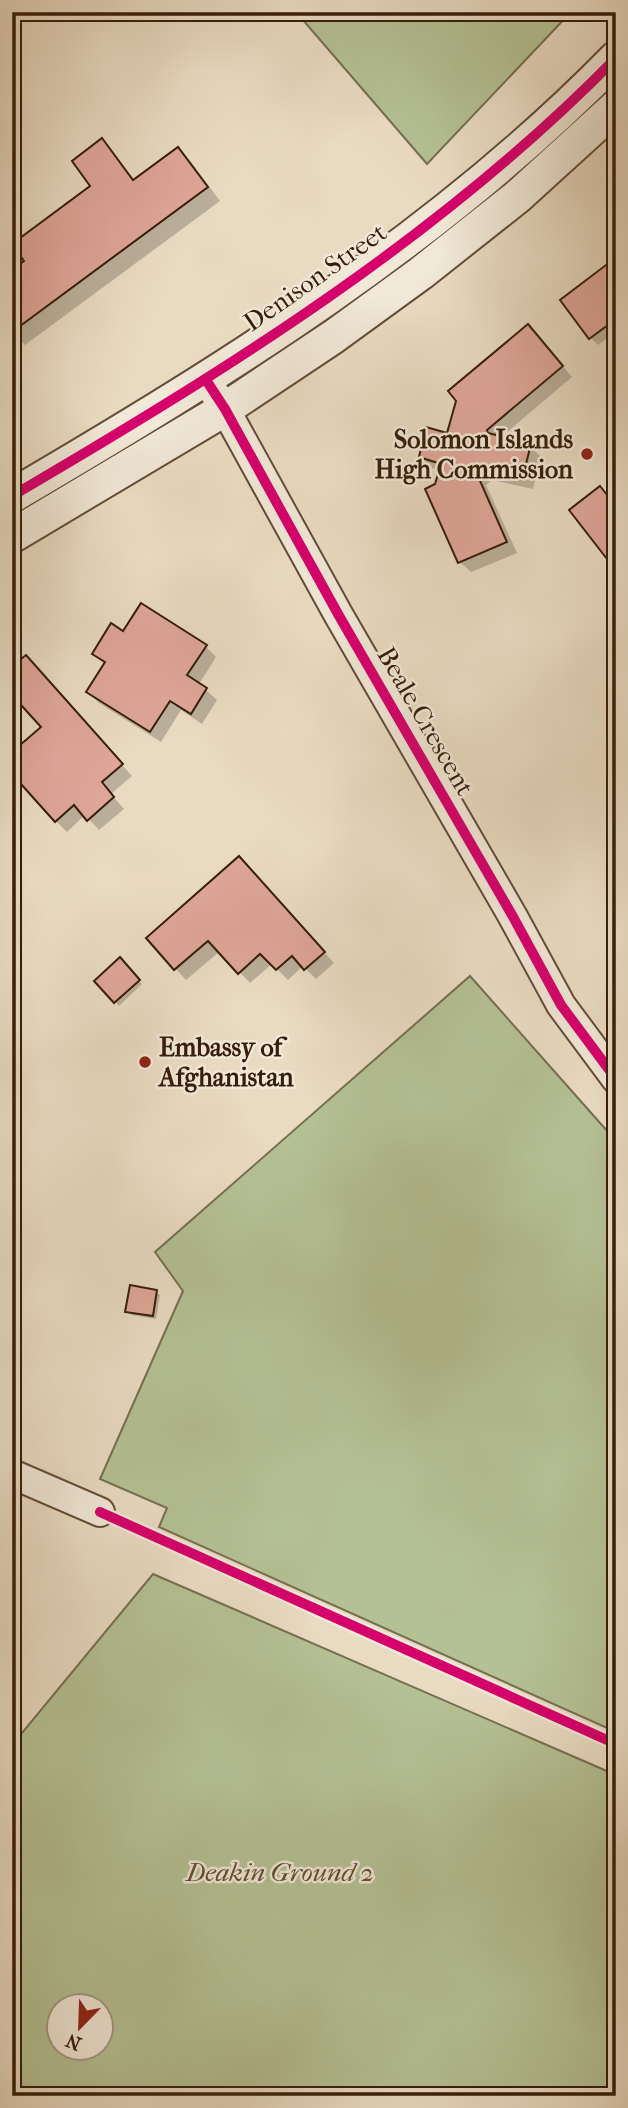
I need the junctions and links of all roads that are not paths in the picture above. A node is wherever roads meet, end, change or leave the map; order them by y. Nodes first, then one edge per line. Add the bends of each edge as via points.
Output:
1 (616, 58) edge
2 (616, 107) edge
3 (206, 380) junction
4 (225, 409) junction
5 (12, 496) edge
6 (12, 536) edge
7 (616, 1079) edge
8 (12, 1474) edge
9 (100, 1513) dead end

1 - 3 street, Denison Street via 572,103 438,216
2 - 4 street via 517,197 421,273
3 - 4 street, Beale Crescent
3 - 5 street, Denison Street
4 - 6 street
4 - 7 street, Beale Crescent via 561,1005
8 - 9 street

